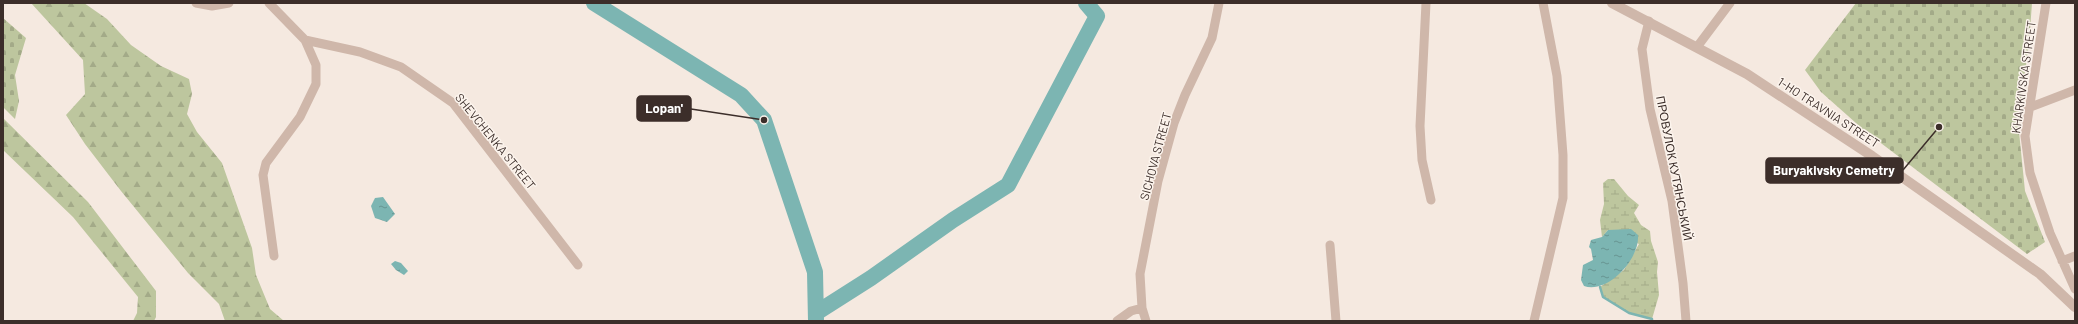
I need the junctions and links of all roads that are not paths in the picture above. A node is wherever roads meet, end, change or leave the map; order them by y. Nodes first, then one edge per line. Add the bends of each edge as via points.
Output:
1 (196, 3) edge
2 (229, 3) edge
3 (269, 3) edge
4 (1219, 3) edge
5 (1426, 3) edge
6 (1543, 3) edge
7 (1612, 3) edge
8 (1730, 3) edge
9 (2046, 3) edge
10 (1649, 21) junction
11 (305, 40) junction
12 (1697, 47) junction
13 (2075, 90) edge
14 (2028, 108) junction
15 (1431, 200) dead end
16 (1330, 245) dead end
17 (274, 256) dead end
18 (2075, 256) edge
19 (2062, 261) junction
20 (578, 265) dead end
21 (2075, 289) edge
22 (2075, 307) edge
23 (1142, 308) junction
24 (1117, 321) edge
25 (1146, 321) edge
26 (1336, 321) edge
27 (1534, 321) edge
28 (1686, 321) edge

1 - 2 street via 212,6
3 - 11 street
4 - 23 street, SICHOVA STREET via 1212,38 1174,123 1158,181 1140,274
5 - 15 street via 1420,126 1422,160
6 - 27 street via 1557,76 1564,198
7 - 10 street, 1-HO TRAVNIA STREET
8 - 12 street
9 - 14 street, KHARKIVSKA STREET
10 - 12 street, 1-HO TRAVNIA STREET
10 - 28 street, ПРОВУЛОК КУТЯНСЬКИЙ via 1642,49 1650,109 1672,201
11 - 17 street via 316,65 316,84 300,117 266,163 263,175
11 - 20 street, SHEVCHENKA STREET via 360,52 401,67 453,103
12 - 22 street, 1-HO TRAVNIA STREET via 1747,74 1872,156 2040,274
13 - 14 street
14 - 19 street, KHARKIVSKA STREET via 2025,136 2030,173
16 - 26 street
18 - 19 street
19 - 21 street, KHARKIVSKA STREET
23 - 24 street via 1131,311
23 - 25 street, SICHOVA STREET

